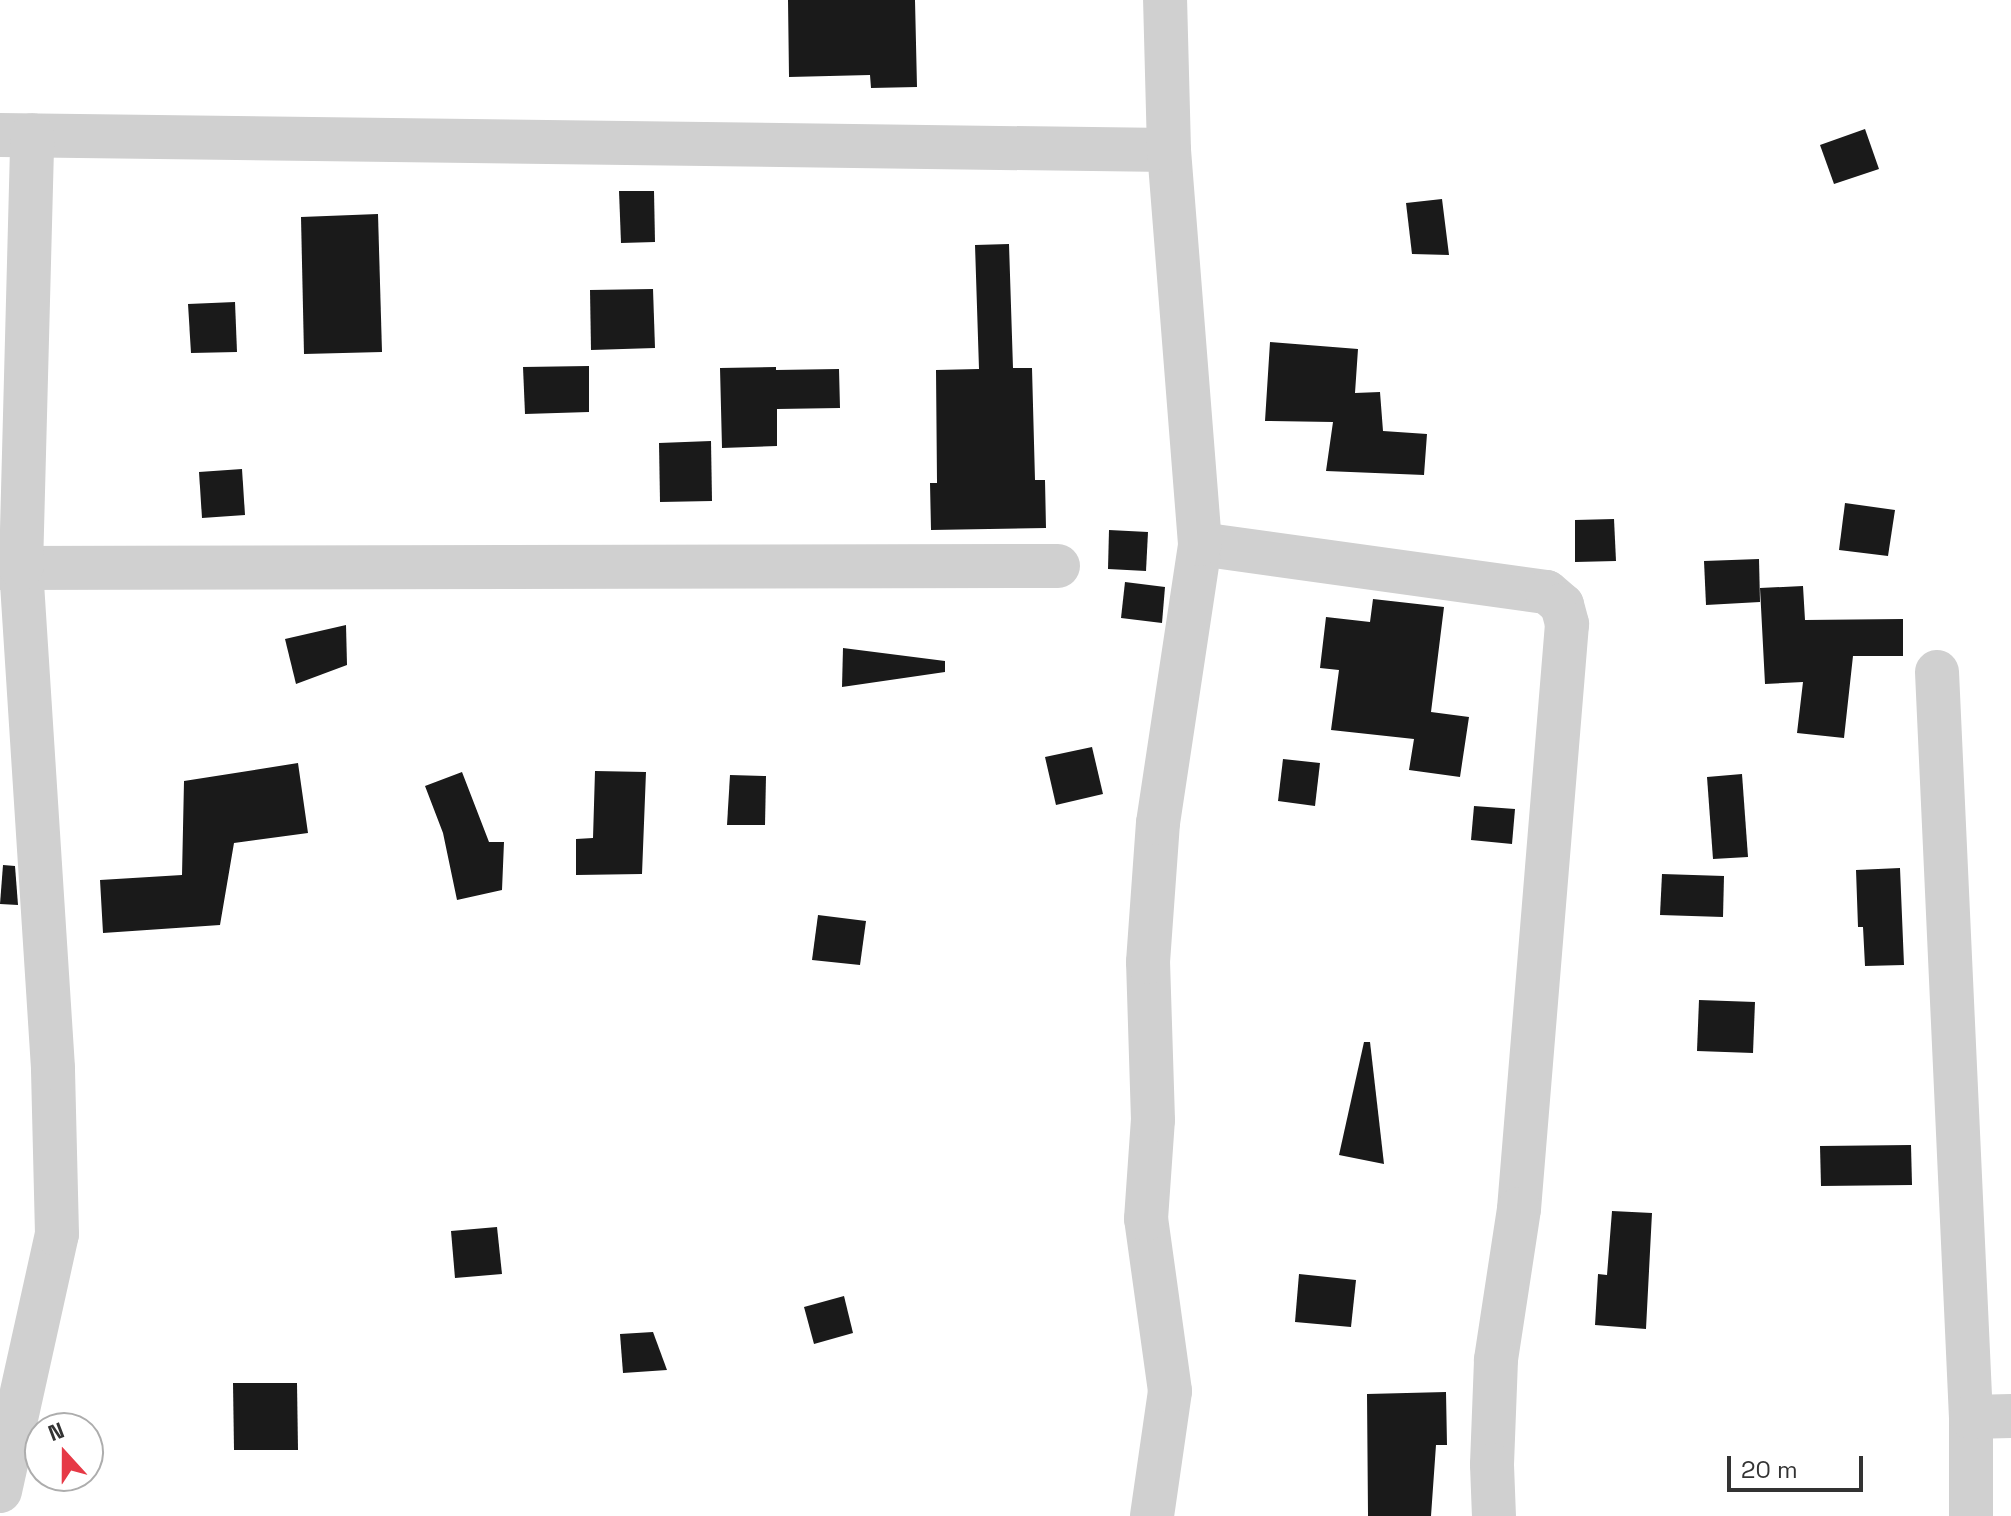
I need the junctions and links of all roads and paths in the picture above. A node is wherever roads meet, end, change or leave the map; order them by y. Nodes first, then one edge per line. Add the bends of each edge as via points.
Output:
1 (1165, 0) edge
2 (16, 135) edge
3 (1169, 150) junction
4 (1200, 544) junction
5 (1058, 566) dead end
6 (10, 568) edge
7 (1937, 672) dead end
8 (1991, 1416) edge
9 (0, 1491) edge
10 (1152, 1516) edge
11 (1494, 1516) edge
12 (1971, 1516) edge

1 - 3 street
2 - 3 street
2 - 6 street
3 - 4 street
4 - 10 street via 1158,823 1148,962 1153,1120 1146,1219 1170,1391
4 - 11 street via 1547,592 1562,605 1567,624 1520,1193 1496,1360
5 - 6 street
6 - 9 street via 53,1068 57,1234
7 - 8 street
8 - 12 street

